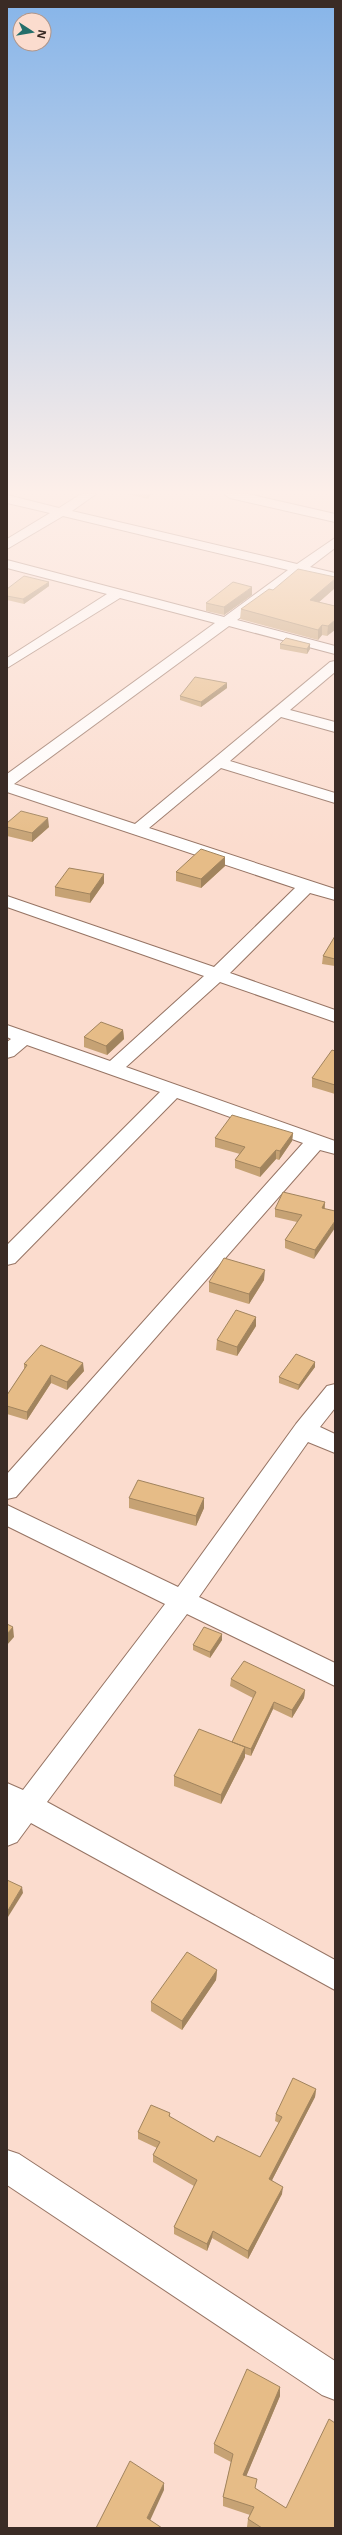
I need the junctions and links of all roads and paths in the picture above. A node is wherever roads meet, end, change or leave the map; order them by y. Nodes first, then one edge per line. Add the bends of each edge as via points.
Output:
1 (88, 612) edge
2 (190, 612) edge
3 (239, 612) edge
4 (226, 622) junction
5 (335, 650) edge
6 (7, 664) edge
7 (335, 665) edge
8 (279, 712) junction
9 (335, 727) edge
10 (218, 762) junction
11 (7, 782) edge
12 (7, 787) edge
13 (335, 798) edge
14 (136, 830) junction
15 (307, 886) junction
16 (335, 895) edge
17 (7, 901) edge
18 (218, 974) junction
19 (335, 1016) edge
20 (16, 1034) edge
21 (7, 1052) edge
22 (111, 1070) junction
23 (173, 1092) junction
24 (325, 1145) edge
25 (7, 1258) edge
26 (335, 1392) edge
27 (304, 1430) junction
28 (335, 1444) edge
29 (7, 1490) edge
30 (7, 1515) edge
31 (182, 1601) junction
32 (335, 1675) edge
33 (17, 1801) edge
34 (7, 1833) edge
35 (335, 1976) edge
36 (7, 2166) edge
37 (335, 2382) edge

1 - 6 street
2 - 4 street
3 - 4 street
4 - 5 street
4 - 11 street
7 - 8 street
8 - 9 street
8 - 10 street
10 - 13 street
10 - 14 street
12 - 14 street
14 - 15 street
15 - 16 street
15 - 18 street
17 - 18 street
18 - 19 street
18 - 22 street
20 - 21 street
20 - 22 street
22 - 23 street
23 - 24 street
23 - 25 street
24 - 29 street
26 - 27 street
27 - 28 street
27 - 31 street
30 - 31 street
31 - 32 street
31 - 33 street
33 - 34 street
33 - 35 street
36 - 37 street

